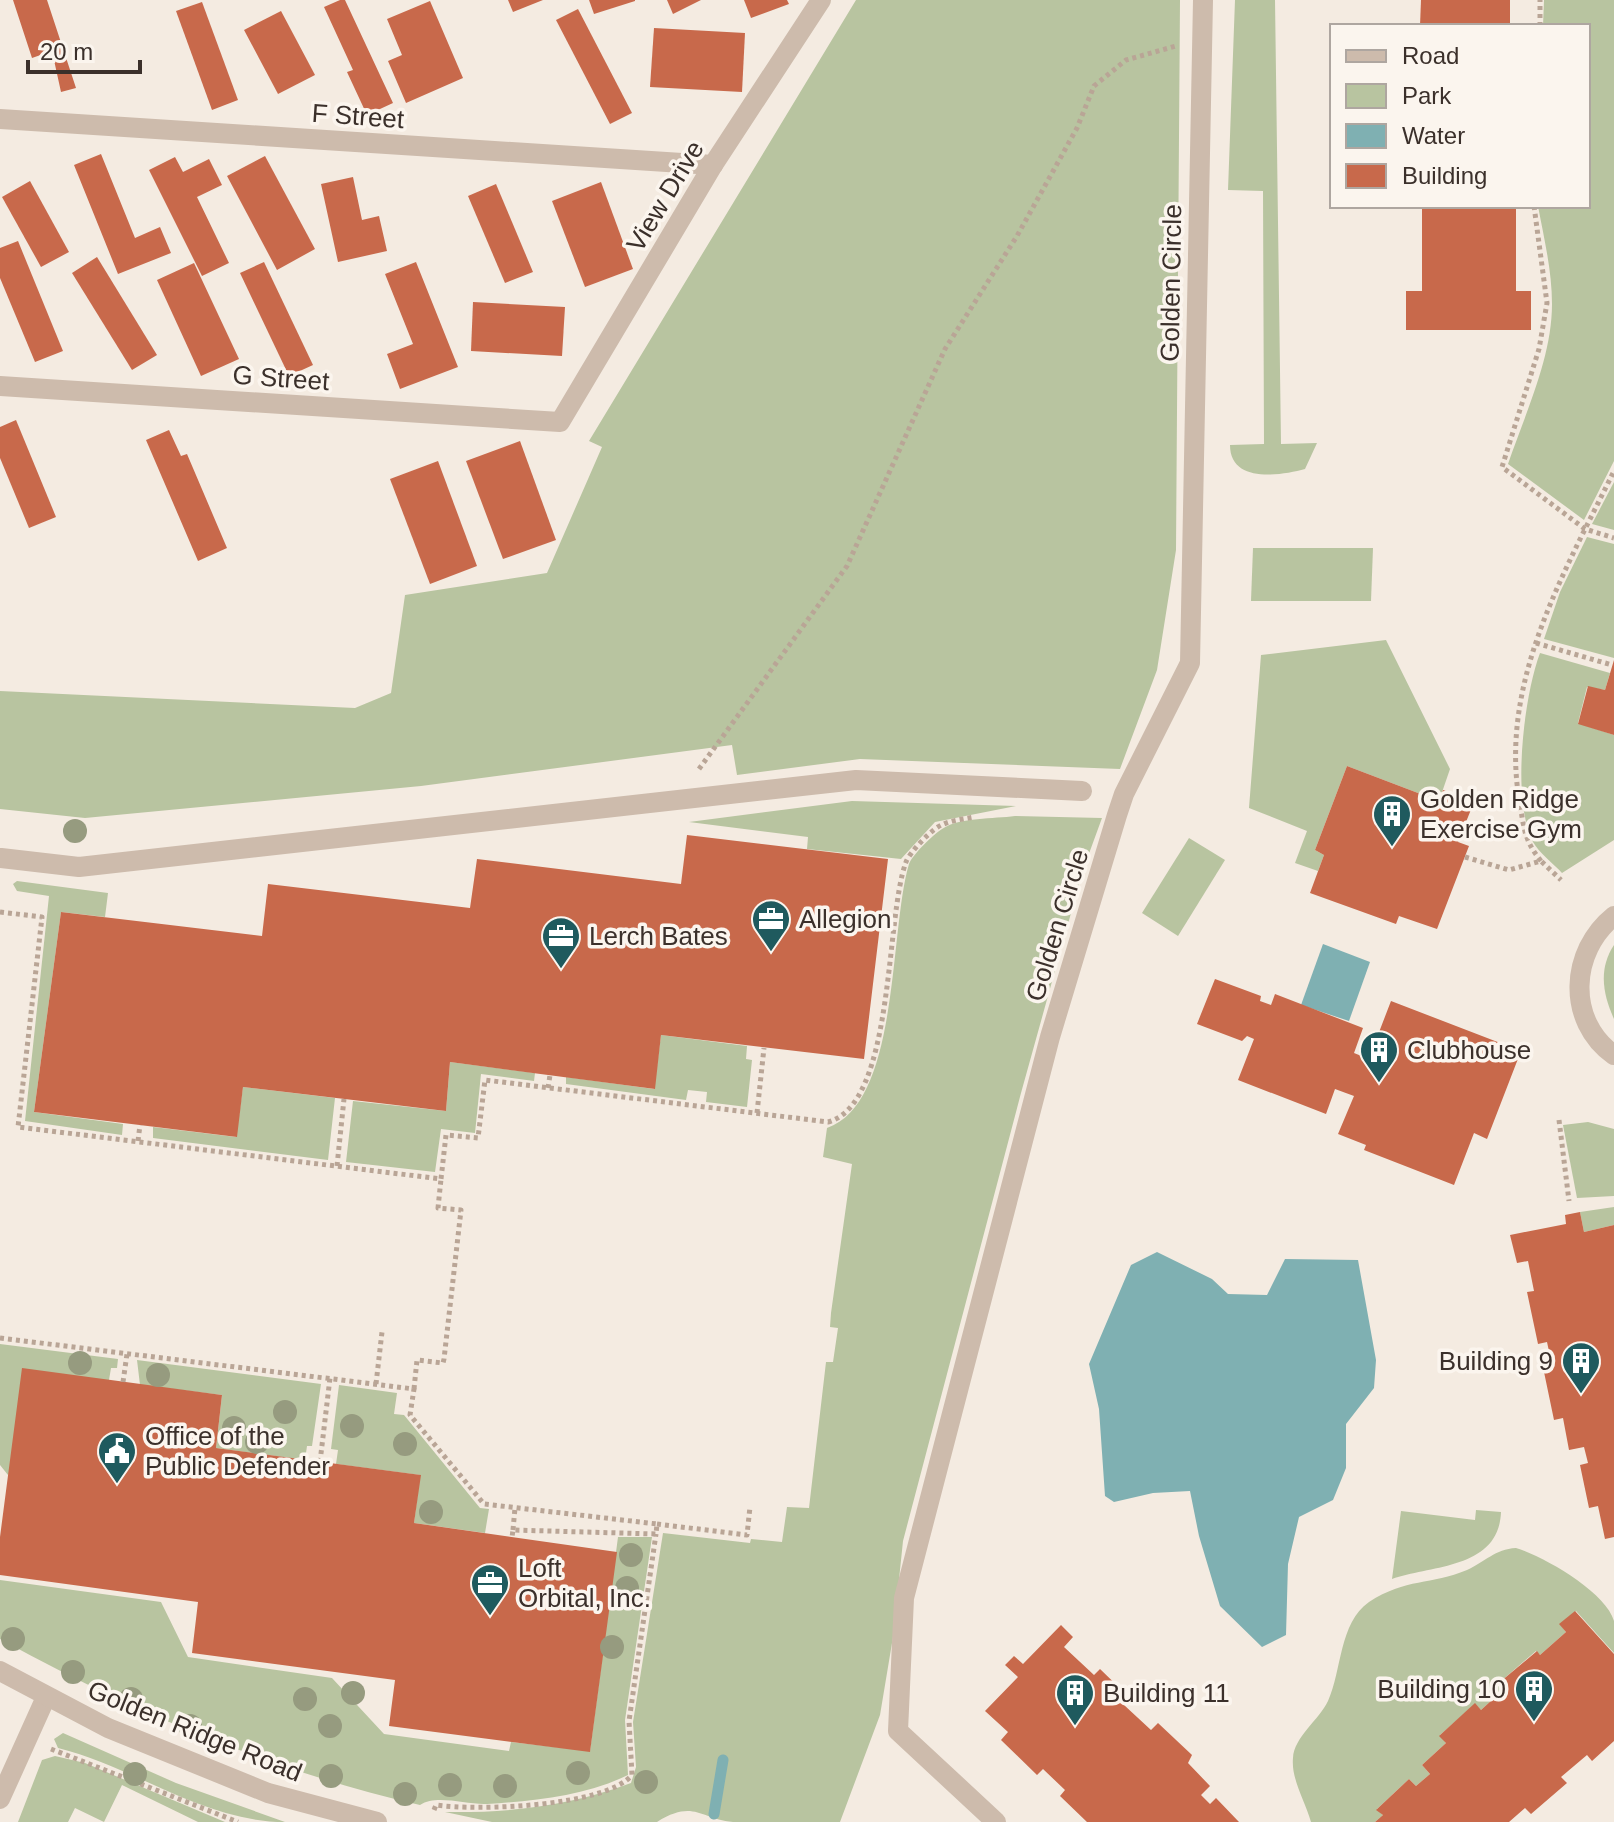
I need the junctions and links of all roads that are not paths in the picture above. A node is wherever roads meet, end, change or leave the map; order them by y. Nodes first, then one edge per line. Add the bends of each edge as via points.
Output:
1 (821, 0) edge
2 (1203, 0) edge
3 (0, 119) edge
4 (713, 165) junction
5 (0, 386) edge
6 (560, 422) joint
7 (1082, 791) dead end
8 (1, 858) edge
9 (1614, 916) edge
10 (1614, 1055) edge
11 (0, 1671) edge
12 (46, 1697) junction
13 (0, 1799) edge
14 (377, 1822) edge
15 (996, 1822) edge

1 - 4 street, View Drive
2 - 15 street, Golden Circle via 1190,663 1117,815 1050,1037 904,1598 898,1731
3 - 4 street, F Street
4 - 6 street, View Drive
5 - 6 street, G Street
7 - 8 street via 856,780 79,867
9 - 10 street via 1585,951 1577,981 1581,1006 1598,1044
11 - 12 street, Golden Ridge Road
12 - 13 street
12 - 14 street, Golden Ridge Road via 268,1793

